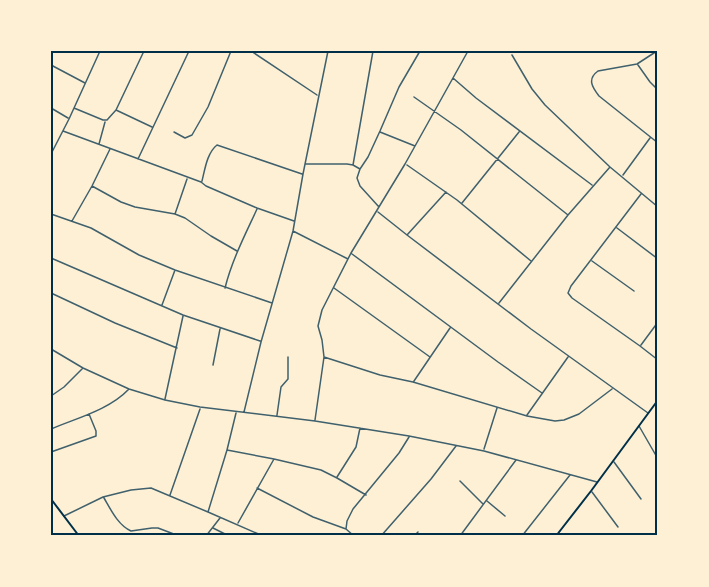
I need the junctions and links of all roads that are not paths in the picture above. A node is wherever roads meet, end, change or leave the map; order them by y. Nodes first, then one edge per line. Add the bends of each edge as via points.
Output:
1 (100, 51) edge
2 (144, 51) edge
3 (189, 51) edge
4 (231, 51) edge
5 (251, 51) edge
6 (328, 51) edge
7 (373, 51) edge
8 (420, 51) edge
9 (468, 51) edge
10 (657, 51) edge
11 (512, 55) dead end
12 (637, 64) junction
13 (51, 65) edge
14 (452, 77) junction
15 (86, 84) junction
16 (658, 90) edge
17 (319, 96) junction
18 (414, 97) dead end
19 (51, 108) edge
20 (74, 108) junction
21 (116, 110) junction
22 (434, 111) junction
23 (69, 119) junction
24 (105, 121) junction
25 (152, 127) junction
26 (63, 131) junction
27 (380, 131) junction
28 (520, 131) junction
29 (174, 132) dead end
30 (651, 138) junction
31 (658, 143) edge
32 (98, 144) junction
33 (415, 146) junction
34 (52, 149) edge
35 (110, 149) junction
36 (51, 154) edge
37 (497, 159) junction
38 (138, 160) junction
39 (306, 164) junction
40 (405, 164) junction
41 (353, 165) junction
42 (610, 167) junction
43 (360, 169) junction
44 (303, 174) junction
45 (621, 177) junction
46 (188, 178) junction
47 (201, 182) junction
48 (592, 185) junction
49 (92, 186) junction
50 (446, 192) junction
51 (641, 194) junction
52 (462, 204) junction
53 (658, 207) edge
54 (257, 208) junction
55 (380, 208) junction
56 (377, 211) junction
57 (51, 214) edge
58 (175, 214) junction
59 (568, 215) junction
60 (294, 221) junction
61 (71, 222) junction
62 (616, 228) junction
63 (293, 231) junction
64 (406, 235) junction
65 (237, 251) junction
66 (351, 253) junction
67 (51, 258) edge
68 (658, 259) edge
69 (348, 260) junction
70 (591, 260) junction
71 (532, 261) junction
72 (175, 270) junction
73 (225, 288) junction
74 (333, 288) junction
75 (634, 291) dead end
76 (51, 293) edge
77 (272, 303) junction
78 (499, 304) junction
79 (162, 305) junction
80 (183, 315) junction
81 (658, 322) edge
82 (451, 327) junction
83 (220, 328) junction
84 (261, 342) junction
85 (640, 346) junction
86 (177, 348) junction
87 (51, 349) edge
88 (288, 357) dead end
89 (324, 357) junction
90 (430, 357) junction
91 (568, 357) junction
92 (658, 360) edge
93 (213, 364) dead end
94 (83, 368) junction
95 (413, 382) junction
96 (613, 388) junction
97 (129, 389) junction
98 (542, 393) junction
99 (51, 396) edge
100 (165, 400) junction
101 (658, 400) edge
102 (200, 407) junction
103 (497, 407) junction
104 (237, 412) junction
105 (244, 412) junction
106 (648, 413) junction
107 (89, 414) junction
108 (276, 416) junction
109 (527, 416) junction
110 (315, 421) junction
111 (639, 426) junction
112 (360, 427) junction
113 (51, 429) edge
114 (409, 436) junction
115 (457, 446) junction
116 (228, 450) junction
117 (484, 451) junction
118 (51, 452) edge
119 (274, 459) junction
120 (658, 459) edge
121 (516, 460) junction
122 (614, 461) junction
123 (571, 474) junction
124 (337, 478) junction
125 (460, 481) dead end
126 (598, 482) junction
127 (256, 488) junction
128 (591, 491) junction
129 (366, 495) junction
130 (170, 496) junction
131 (103, 497) junction
132 (51, 499) edge
133 (641, 499) dead end
134 (486, 501) junction
135 (484, 504) junction
136 (208, 512) junction
137 (63, 516) junction
138 (505, 516) dead end
139 (221, 517) junction
140 (237, 525) junction
141 (618, 527) dead end
142 (212, 528) junction
143 (346, 529) junction
144 (418, 532) dead end
145 (79, 536) edge
146 (179, 536) edge
147 (206, 536) edge
148 (229, 536) edge
149 (263, 536) edge
150 (354, 536) edge
151 (381, 536) edge
152 (414, 536) edge
153 (460, 536) edge
154 (522, 536) edge
155 (556, 536) edge

1 - 15 street
2 - 21 street
3 - 25 street
4 - 29 street via 192,135 185,138
5 - 17 street
6 - 17 street
7 - 41 street
8 - 27 street
9 - 14 street
10 - 12 street
11 - 42 street via 545,105
12 - 16 street
12 - 30 street via 598,71 591,83 599,96
13 - 15 street
14 - 22 street
14 - 28 street
15 - 20 street
17 - 39 street
18 - 22 street
19 - 23 street
20 - 23 street
20 - 24 street
21 - 24 street
21 - 25 street
22 - 33 street
22 - 37 street
23 - 26 street
24 - 32 street
25 - 38 street
26 - 32 street
26 - 34 street
27 - 33 street
27 - 43 street
28 - 37 street
28 - 48 street
30 - 31 street
30 - 45 street
32 - 35 street
33 - 40 street
34 - 36 street
35 - 38 street
35 - 49 street
37 - 52 street
37 - 59 street
38 - 46 street
39 - 41 street
39 - 44 street
40 - 50 street
40 - 55 street
41 - 43 street
42 - 45 street
42 - 48 street
43 - 55 street via 358,183
44 - 47 street via 216,145
44 - 60 street
45 - 51 street
46 - 47 street
46 - 58 street
47 - 54 street
48 - 59 street
49 - 58 street via 135,207
49 - 61 street
50 - 52 street
50 - 64 street
51 - 53 street
51 - 62 street
52 - 71 street
54 - 60 street
54 - 65 street
55 - 56 street
56 - 64 street
56 - 66 street
57 - 61 street
58 - 65 street
59 - 71 street
60 - 63 street
61 - 72 street
62 - 68 street
62 - 70 street
63 - 69 street
63 - 77 street
64 - 78 street
65 - 73 street
66 - 69 street
66 - 82 street
67 - 79 street
69 - 74 street
70 - 75 street
70 - 85 street via 569,290 569,296
71 - 78 street
72 - 73 street
72 - 79 street
73 - 77 street
74 - 89 street via 318,326
74 - 90 street
76 - 86 street
77 - 84 street
78 - 91 street
79 - 80 street
80 - 83 street
80 - 86 street
81 - 85 street
82 - 90 street
82 - 98 street
83 - 84 street
83 - 93 street
84 - 105 street
85 - 92 street
86 - 100 street
87 - 94 street
88 - 108 street via 288,379 281,387
89 - 95 street
89 - 110 street
90 - 95 street
91 - 96 street
91 - 98 street
94 - 97 street
94 - 99 street
95 - 103 street
96 - 106 street
96 - 109 street via 579,414 564,420
97 - 100 street
97 - 107 street via 114,402
98 - 109 street
100 - 102 street
101 - 106 main road
102 - 104 street
102 - 130 street
103 - 109 street
103 - 117 street
104 - 105 street
104 - 116 street
105 - 108 street
106 - 111 main road
107 - 113 street
107 - 118 street via 96,436
108 - 110 street
110 - 112 street
111 - 120 street
111 - 122 main road
112 - 114 street
112 - 124 street via 356,447
114 - 115 street
114 - 129 street
115 - 117 street
115 - 151 street
116 - 119 street
116 - 136 street
117 - 121 street
119 - 124 street via 321,470
119 - 127 street
121 - 123 street
121 - 134 street
122 - 126 main road
122 - 133 street
123 - 126 street
123 - 154 street
124 - 129 street
125 - 135 street
126 - 128 main road
127 - 140 street
127 - 143 street
128 - 141 street
128 - 155 main road
129 - 143 street via 353,509
130 - 131 street via 145,488
130 - 136 street
131 - 137 street
131 - 146 street via 128,530 158,528
132 - 137 main road
134 - 135 street
134 - 138 street
135 - 153 street
136 - 139 street
137 - 145 main road
139 - 140 street
139 - 142 street
140 - 149 street
142 - 147 street
142 - 148 street
143 - 150 street
144 - 152 street

